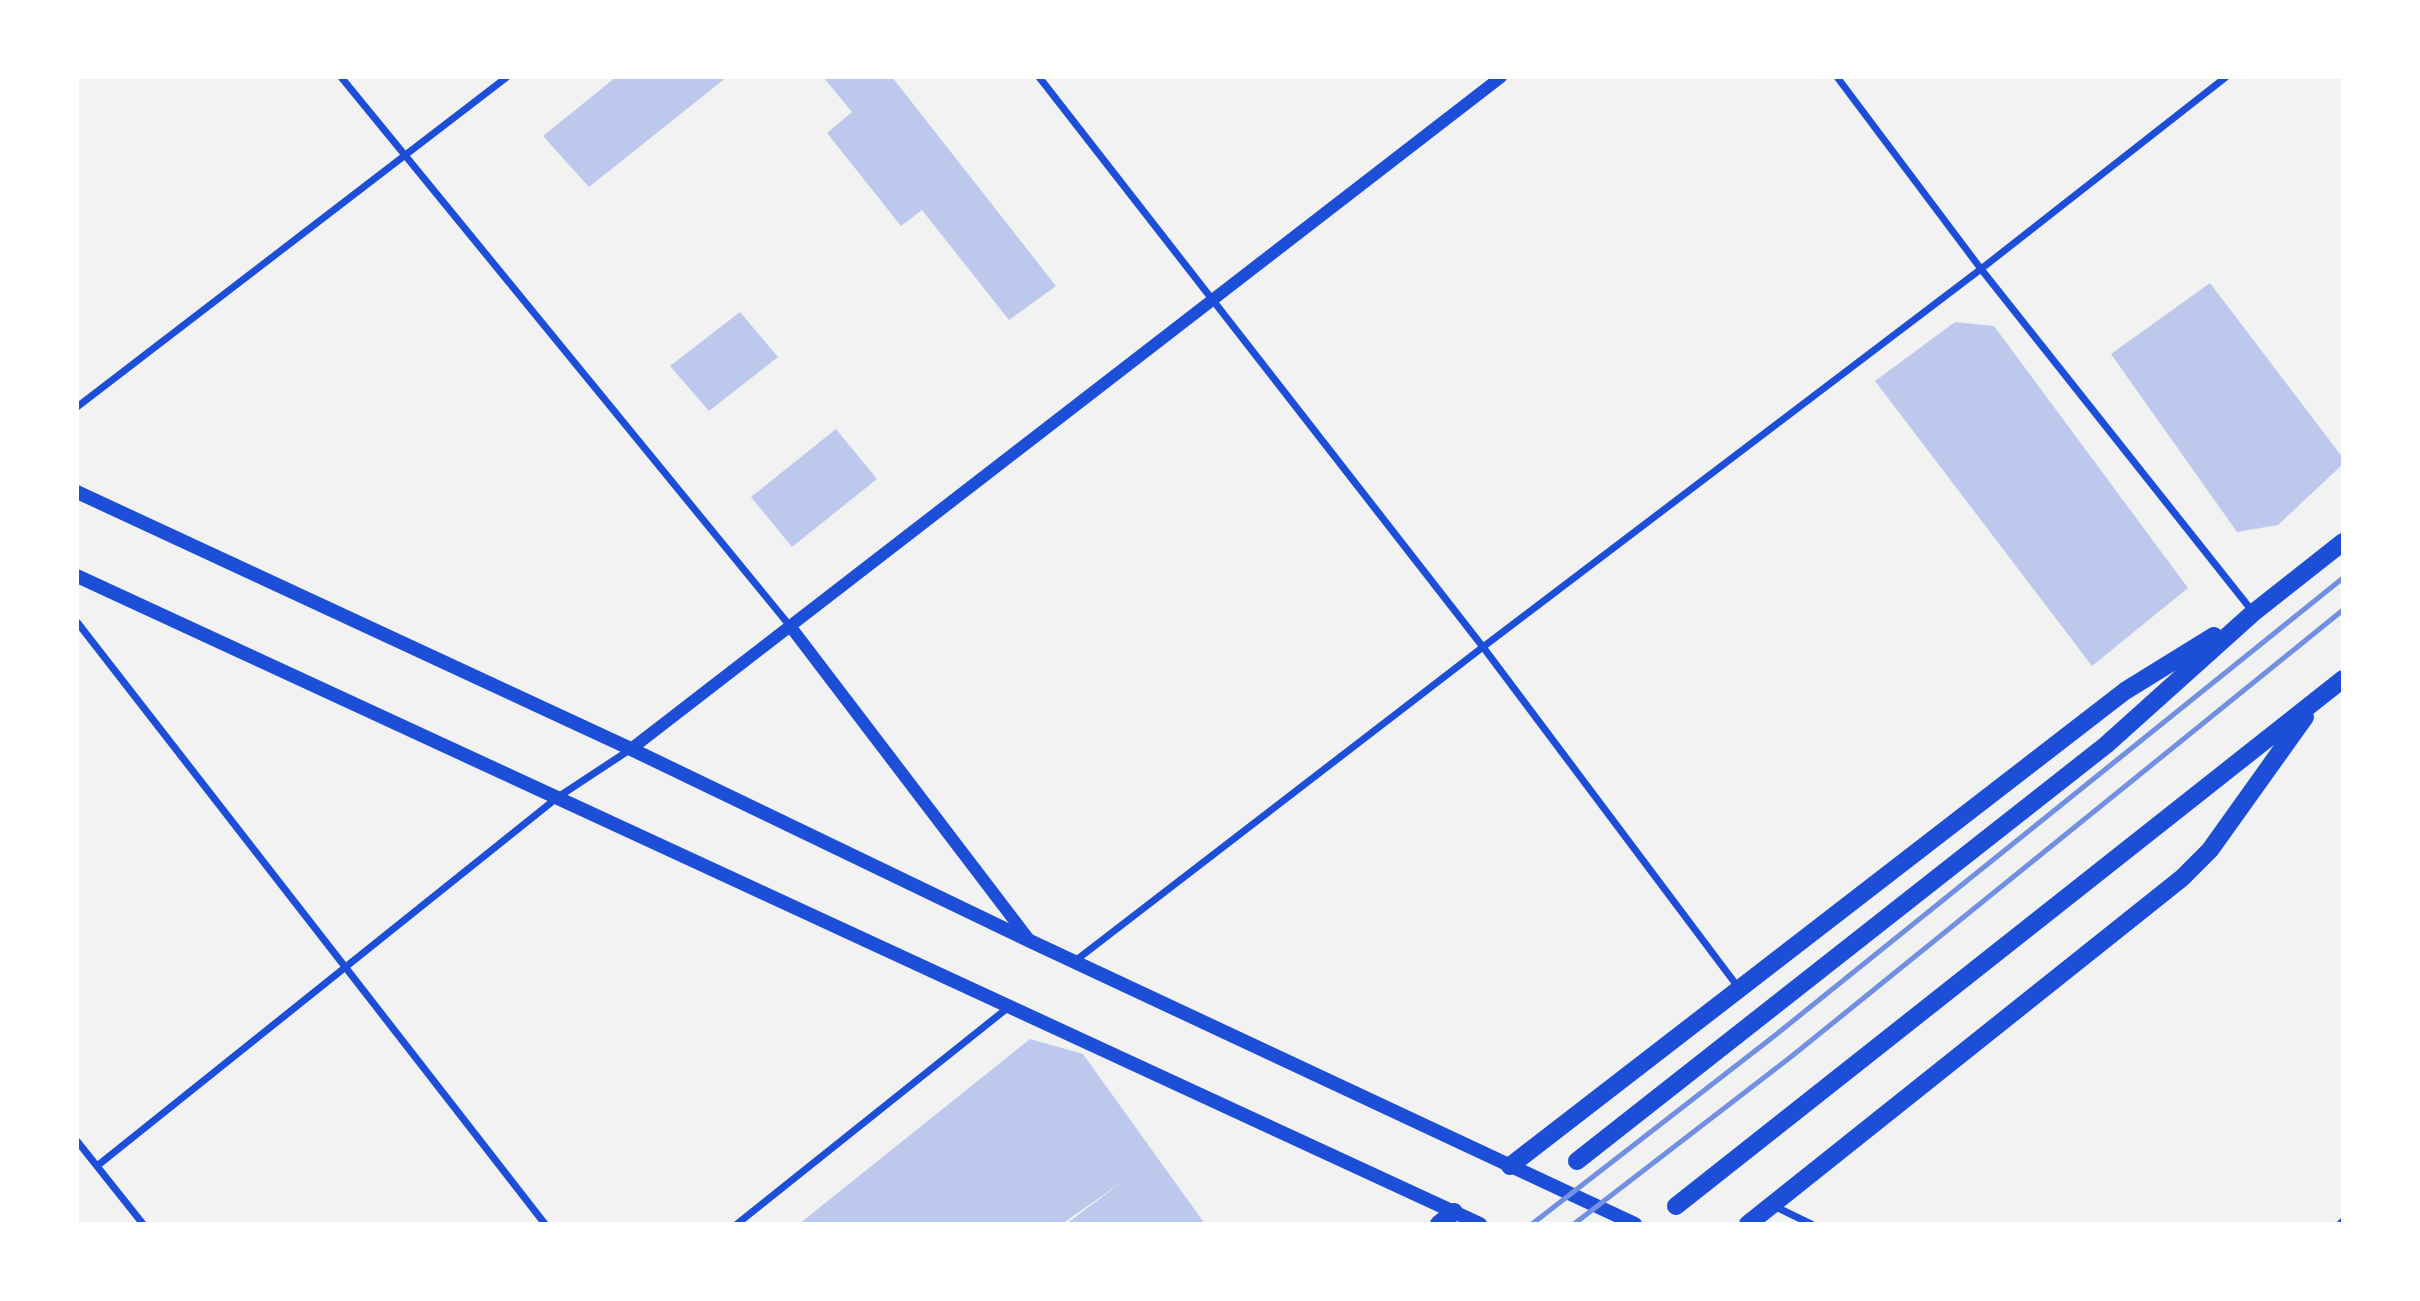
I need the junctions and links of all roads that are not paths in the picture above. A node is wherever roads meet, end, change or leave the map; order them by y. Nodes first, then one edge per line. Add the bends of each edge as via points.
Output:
1 (341, 77) edge
2 (507, 77) edge
3 (1039, 77) edge
4 (1501, 77) edge
5 (1837, 77) edge
6 (2226, 77) edge
7 (405, 156) junction
8 (1981, 269) junction
9 (1212, 301) junction
10 (77, 407) edge
11 (77, 492) edge
12 (2343, 542) edge
13 (77, 576) edge
14 (2253, 612) junction
15 (77, 622) edge
16 (790, 626) junction
17 (1483, 647) junction
18 (2343, 680) edge
19 (2317, 700) junction
20 (631, 749) junction
21 (558, 797) junction
22 (1030, 941) junction
23 (1074, 961) junction
24 (345, 967) junction
25 (1740, 990) junction
26 (1010, 1005) junction
27 (77, 1141) edge
28 (1577, 1161) dead end
29 (97, 1166) junction
30 (1510, 1166) junction
31 (1772, 1205) junction
32 (1676, 1206) dead end
33 (1454, 1212) junction
34 (143, 1224) edge
35 (545, 1224) edge
36 (737, 1224) edge
37 (1439, 1224) edge
38 (1480, 1224) edge
39 (1634, 1224) edge
40 (1748, 1224) edge
41 (1811, 1224) edge

1 - 7 street
2 - 7 street
3 - 9 street
4 - 9 street
5 - 8 street
6 - 8 street
7 - 10 street
7 - 16 street
8 - 14 street
8 - 17 street
9 - 16 street
9 - 17 street
11 - 20 main road
12 - 14 main road
13 - 21 main road
14 - 25 main road via 2125,691
14 - 28 main road via 2106,745
15 - 24 street
16 - 20 street
16 - 22 street
17 - 23 street
17 - 25 street
18 - 19 main road
19 - 31 main road via 2210,850 2182,878
19 - 32 main road
20 - 21 street
20 - 22 main road
21 - 24 street
21 - 26 main road
22 - 23 main road
23 - 30 main road
24 - 29 street
24 - 35 street
25 - 30 main road
26 - 33 main road
26 - 36 street
27 - 29 street
29 - 34 street
30 - 39 main road
31 - 40 main road
31 - 41 street
33 - 37 main road
33 - 38 main road

